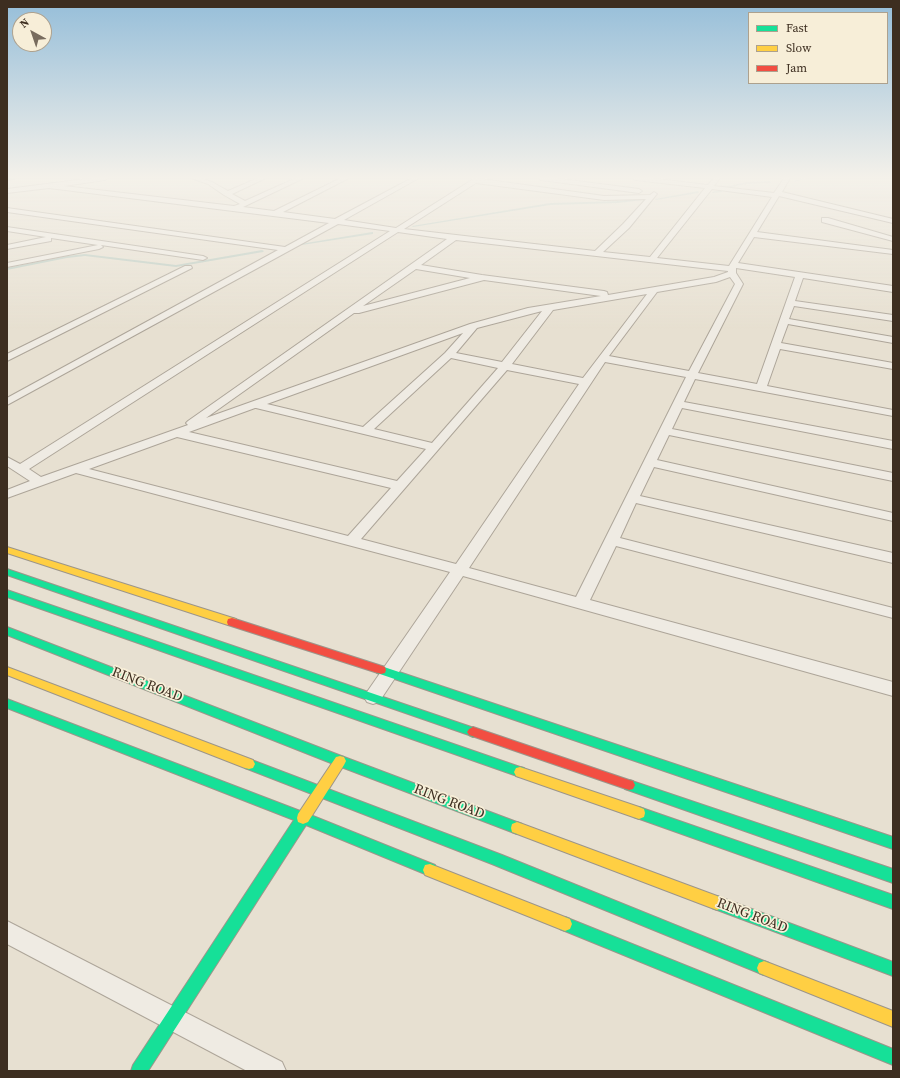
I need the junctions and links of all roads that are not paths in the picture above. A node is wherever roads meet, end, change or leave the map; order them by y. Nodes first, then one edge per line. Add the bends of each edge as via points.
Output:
1 (138, 228) edge
2 (325, 228) edge
3 (385, 228) edge
4 (401, 228) edge
5 (624, 228) edge
6 (677, 228) edge
7 (756, 228) edge
8 (9, 230) edge
9 (398, 230) junction
10 (821, 231) junction
11 (172, 233) junction
12 (752, 234) junction
13 (59, 237) junction
14 (454, 238) junction
15 (893, 239) edge
16 (110, 244) junction
17 (7, 247) edge
18 (284, 250) junction
19 (893, 252) edge
20 (596, 254) junction
21 (203, 258) dead end
22 (651, 261) junction
23 (7, 265) edge
24 (414, 266) junction
25 (188, 268) dead end
26 (732, 269) junction
27 (800, 275) junction
28 (484, 277) junction
29 (893, 288) edge
30 (654, 290) junction
31 (616, 296) junction
32 (791, 303) junction
33 (550, 307) junction
34 (346, 314) junction
35 (893, 318) edge
36 (784, 321) junction
37 (473, 326) junction
38 (893, 340) edge
39 (776, 345) junction
40 (449, 355) junction
41 (7, 358) edge
42 (602, 358) junction
43 (505, 366) junction
44 (893, 366) edge
45 (692, 375) junction
46 (586, 382) junction
47 (761, 388) junction
48 (7, 402) edge
49 (678, 404) junction
50 (256, 405) junction
51 (893, 413) edge
52 (366, 430) junction
53 (665, 431) junction
54 (177, 433) junction
55 (893, 445) edge
56 (435, 447) junction
57 (7, 461) edge
58 (650, 462) junction
59 (21, 469) junction
60 (75, 469) junction
61 (893, 478) edge
62 (40, 482) junction
63 (400, 486) junction
64 (7, 494) edge
65 (632, 498) junction
66 (893, 517) edge
67 (612, 540) junction
68 (352, 541) junction
69 (7, 550) edge
70 (893, 558) edge
71 (460, 570) junction
72 (7, 572) edge
73 (7, 593) edge
74 (580, 603) junction
75 (893, 613) edge
76 (7, 631) edge
77 (7, 671) edge
78 (390, 673) junction
79 (893, 689) edge
80 (372, 697) junction
81 (7, 703) edge
82 (340, 761) junction
83 (321, 790) junction
84 (303, 818) junction
85 (893, 843) edge
86 (893, 876) edge
87 (893, 902) edge
88 (7, 932) edge
89 (893, 969) edge
90 (893, 1019) edge
91 (172, 1020) junction
92 (893, 1057) edge
93 (139, 1071) edge
94 (273, 1071) edge

1 - 11 street
2 - 18 street
3 - 9 street
4 - 9 street
5 - 20 street
6 - 22 street
7 - 12 street
8 - 13 street
9 - 14 street
9 - 59 street
10 - 12 street
10 - 15 street
10 - 19 street
11 - 16 street
11 - 18 street
12 - 26 street
13 - 16 street
13 - 17 street
14 - 20 street
14 - 24 street
16 - 21 street
16 - 23 street
18 - 48 street
20 - 22 street
22 - 26 street
24 - 28 street
24 - 34 street
25 - 41 street
26 - 27 street
26 - 30 street via 716,279
26 - 45 street via 739,284
27 - 29 street
27 - 32 street
28 - 31 street
28 - 34 street
30 - 31 street
30 - 42 street
31 - 33 street
32 - 35 street
32 - 36 street
33 - 37 street
33 - 43 street
34 - 54 street
36 - 38 street
36 - 39 street
37 - 40 street
37 - 50 street
39 - 44 street
39 - 47 street
40 - 43 street
40 - 52 street
42 - 45 street
42 - 46 street
43 - 46 street
43 - 56 street
45 - 47 street
45 - 49 street
46 - 71 street
47 - 51 street
49 - 53 street
49 - 55 street
50 - 52 street
50 - 54 street
52 - 56 street
53 - 58 street
53 - 61 street
54 - 60 street
54 - 63 street
56 - 63 street
57 - 59 street
58 - 65 street
58 - 66 street
59 - 62 street
60 - 62 street
60 - 68 street
62 - 64 street
63 - 68 street
65 - 67 street
65 - 70 street
67 - 74 street
67 - 75 street
68 - 71 street
69 - 78 main road
71 - 74 street
71 - 78 street
72 - 80 main road
73 - 87 main road
74 - 79 street
76 - 82 main road, RING ROAD
77 - 83 main road
78 - 80 street
78 - 85 main road
80 - 86 main road
81 - 84 main road
82 - 83 main road
82 - 89 main road, RING ROAD
83 - 84 main road
83 - 90 main road
84 - 91 main road
84 - 92 main road
88 - 91 street
91 - 93 main road
91 - 94 street

